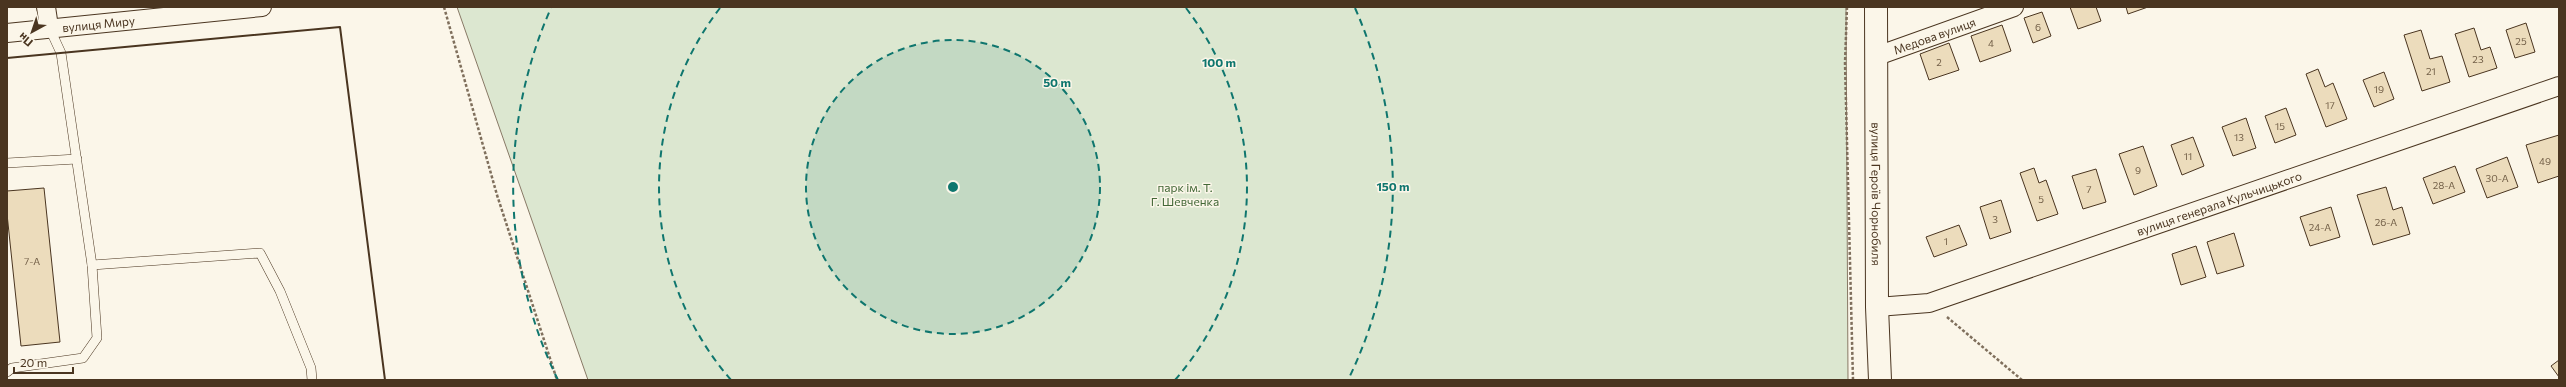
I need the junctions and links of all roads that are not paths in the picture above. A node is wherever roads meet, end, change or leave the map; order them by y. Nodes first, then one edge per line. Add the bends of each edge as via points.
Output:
1 (46, 7) edge
2 (262, 7) edge
3 (1876, 7) edge
4 (2014, 7) edge
5 (50, 27) junction
6 (7, 33) edge
7 (1876, 56) junction
8 (2559, 86) edge
9 (76, 159) junction
10 (7, 163) edge
11 (92, 265) junction
12 (1878, 307) junction
13 (7, 372) edge
14 (312, 380) edge
15 (1880, 380) edge

1 - 5 street
2 - 5 street, вулиця Миру
3 - 7 street, вулиця Героїв Чорнобиля
4 - 7 street, Медова вулиця
5 - 6 street, вулиця Миру
5 - 9 lane via 61,53
7 - 12 street, вулиця Героїв Чорнобиля
8 - 12 street, вулиця генерала Кульчицького via 1930,303
9 - 10 lane
9 - 11 lane
11 - 13 lane via 97,338 83,358 12,368
11 - 14 lane via 260,254 280,291 311,368
12 - 15 street, вулиця Героїв Чорнобиля

